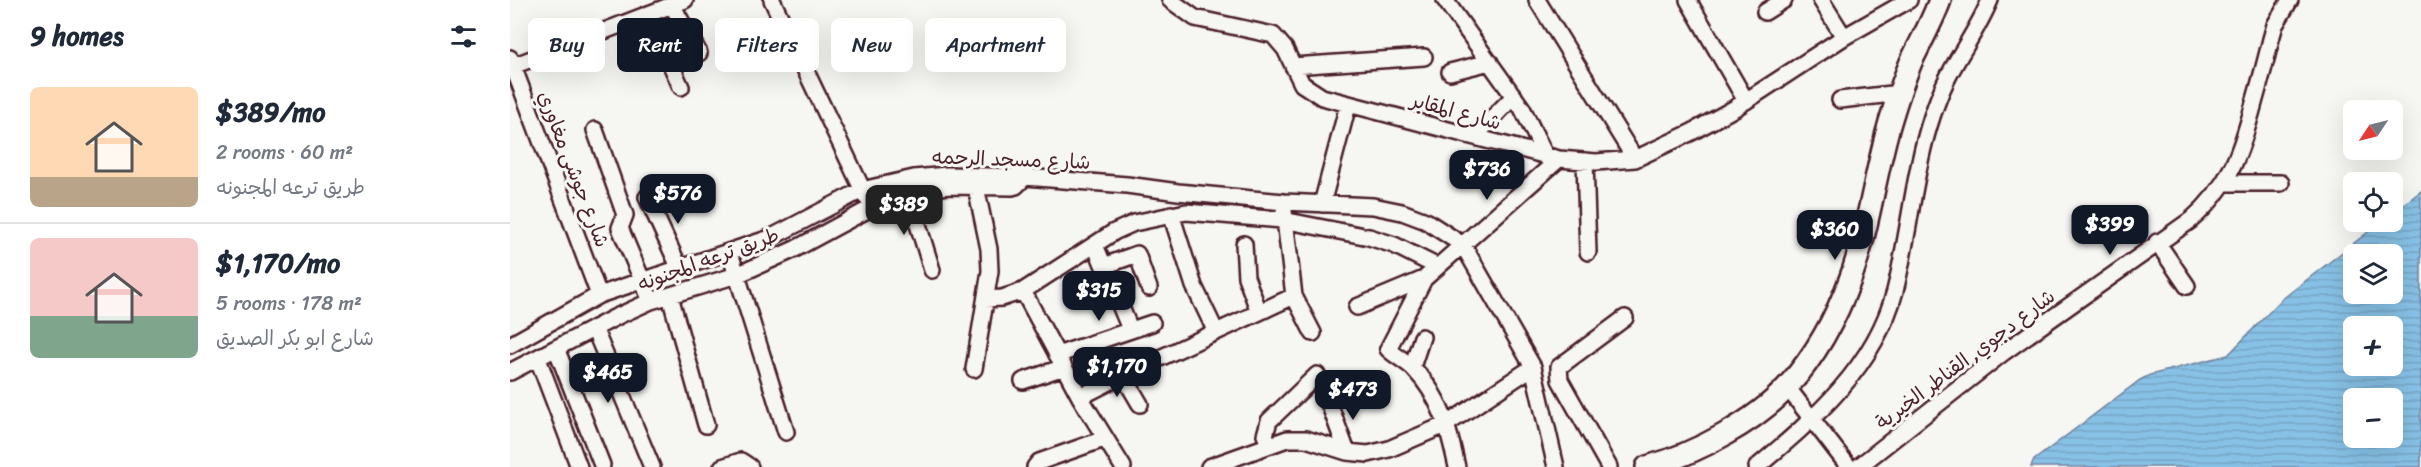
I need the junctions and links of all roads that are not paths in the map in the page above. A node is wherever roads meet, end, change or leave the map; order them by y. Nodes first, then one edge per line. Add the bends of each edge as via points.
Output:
1 (772, 0) edge
2 (1170, 0) edge
3 (1445, 0) edge
4 (1537, 0) edge
5 (1688, 0) edge
6 (1784, 0) edge
7 (1821, 0) edge
8 (1909, 0) edge
9 (1940, 0) edge
10 (1990, 0) edge
11 (2290, 0) edge
12 (678, 3) edge
13 (1765, 12) dead end
14 (648, 15) junction
15 (684, 18) edge
16 (1844, 37) junction
17 (1424, 57) dead end
18 (511, 62) edge
19 (1490, 62) junction
20 (1293, 66) junction
21 (1450, 72) dead end
22 (681, 87) dead end
23 (1900, 93) junction
24 (1514, 96) junction
25 (1840, 100) dead end
26 (1746, 101) junction
27 (1348, 105) junction
28 (595, 130) dead end
29 (1474, 137) junction
30 (1552, 158) junction
31 (1635, 159) junction
32 (1585, 162) junction
33 (1025, 177) junction
34 (947, 180) junction
35 (2225, 183) junction
36 (2281, 183) dead end
37 (976, 187) junction
38 (862, 190) junction
39 (908, 192) junction
40 (647, 197) dead end
41 (1284, 202) junction
42 (1322, 204) junction
43 (871, 208) junction
44 (1171, 214) junction
45 (1283, 220) junction
46 (2157, 242) junction
47 (1244, 244) dead end
48 (1095, 245) junction
49 (1463, 245) junction
50 (1588, 252) dead end
51 (730, 253) junction
52 (1104, 266) junction
53 (1436, 266) junction
54 (679, 267) junction
55 (932, 270) dead end
56 (737, 275) junction
57 (1424, 279) junction
58 (642, 280) junction
59 (2187, 286) dead end
60 (1149, 288) dead end
61 (1023, 291) junction
62 (599, 295) junction
63 (670, 296) junction
64 (1294, 297) junction
65 (986, 299) junction
66 (651, 301) junction
67 (1357, 307) dead end
68 (1258, 312) junction
69 (1624, 318) dead end
70 (1152, 323) dead end
71 (594, 328) junction
72 (1130, 329) junction
73 (1216, 332) junction
74 (1313, 333) dead end
75 (1422, 337) dead end
76 (510, 345) edge
77 (555, 348) junction
78 (538, 359) junction
79 (1060, 361) junction
80 (1412, 367) junction
81 (1533, 367) junction
82 (974, 369) dead end
83 (510, 372) edge
84 (1123, 375) junction
85 (1317, 375) dead end
86 (1023, 381) dead end
87 (1787, 387) junction
88 (1354, 388) dead end
89 (1080, 397) junction
90 (1140, 404) dead end
91 (1814, 420) junction
92 (1447, 424) junction
93 (706, 425) dead end
94 (786, 432) dead end
95 (1104, 440) junction
96 (1269, 444) junction
97 (1347, 452) junction
98 (602, 465) dead end
99 (579, 467) edge
100 (652, 467) edge
101 (722, 467) edge
102 (750, 467) edge
103 (1035, 467) edge
104 (1123, 467) edge
105 (1209, 467) edge
106 (1457, 467) edge
107 (1556, 467) edge
108 (1608, 467) edge
109 (1647, 467) edge
110 (1757, 467) edge
111 (1849, 467) edge
112 (1858, 467) edge

1 - 38 street
2 - 20 street, شارع المقابر via 1195,18 1273,35
3 - 19 street
4 - 31 street
5 - 26 street
6 - 13 street
7 - 16 street
8 - 16 street, شارع المقابر
9 - 23 main road
10 - 91 street via 1940,95 1924,144 1894,292 1884,322 1840,391
11 - 35 street, شارع دجوي, القناطر الخيرية via 2275,25 2240,153
12 - 14 street
12 - 15 street
14 - 18 street
14 - 22 street
16 - 26 street, شارع المقابر
17 - 20 street
18 - 62 street, شارع جوشى مغاوري
19 - 21 street
19 - 24 street
20 - 27 street, شارع المقابر via 1311,92
23 - 25 street
23 - 87 main road via 1851,276 1833,319
24 - 29 street
24 - 30 street
26 - 31 street, شارع المقابر
27 - 29 street, شارع المقابر
27 - 42 street
28 - 58 street via 625,216 620,228
29 - 30 street, شارع المقابر
30 - 32 street, شارع المقابر
30 - 49 street
31 - 32 street, شارع المقابر
32 - 50 street
33 - 34 street, شارع مسجد الرحمه
33 - 37 street, طريق ترعه المجنونه via 1012,188
33 - 41 street, شارع مسجد الرحمه
34 - 37 street, طريق ترعه المجنونه
34 - 38 street, شارع مسجد الرحمه via 914,178
34 - 39 street, طريق ترعه المجنونه
35 - 36 street
35 - 46 street, شارع دجوي, القناطر الخيرية via 2191,220
37 - 65 street via 989,249
38 - 43 street
38 - 51 street, شارع مسجد الرحمه via 770,238
39 - 43 street, طريق ترعه المجنونه
39 - 55 street
40 - 54 street
41 - 42 street, شارع مسجد الرحمه
41 - 45 street
42 - 49 street, شارع مسجد الرحمه via 1373,206 1402,212 1426,221
43 - 56 street, طريق ترعه المجنونه
44 - 45 street
44 - 48 street via 1134,223
44 - 73 street via 1194,286
45 - 53 street via 1386,242
45 - 64 street
46 - 59 street
46 - 112 street, شارع دجوي, القناطر الخيرية via 1975,374
47 - 68 street via 1246,277
48 - 52 street
48 - 61 street
49 - 53 street
49 - 81 street
51 - 54 street, شارع مسجد الرحمه
51 - 56 street
52 - 60 street via 1137,254
52 - 72 street
53 - 57 street
54 - 58 street, شارع مسجد الرحمه
56 - 63 street, طريق ترعه المجنونه
56 - 94 street
57 - 67 street
57 - 80 street via 1388,350
58 - 62 street, شارع مسجد الرحمه
58 - 66 street
61 - 65 street
61 - 79 street
62 - 76 street, شارع مسجد الرحمه
63 - 66 street, طريق ترعه المجنونه
63 - 93 street
64 - 68 street
64 - 74 street
65 - 82 street
66 - 71 street, طريق ترعه المجنونه
68 - 73 street
69 - 108 street via 1559,367 1558,372
70 - 72 street
71 - 77 street, طريق ترعه المجنونه
71 - 100 street
72 - 79 street
73 - 84 street
75 - 80 street
77 - 78 street, طريق ترعه المجنونه
77 - 98 street
78 - 83 street, طريق ترعه المجنونه
78 - 99 street
79 - 86 street
79 - 89 street
80 - 92 street via 1431,389
81 - 92 street
81 - 107 street
84 - 89 street
84 - 90 street
85 - 96 street via 1269,421 1265,435
87 - 91 street
87 - 109 main road via 1714,441
88 - 97 street via 1332,397 1329,403
89 - 95 street
91 - 110 street
91 - 111 street
92 - 97 street via 1368,454
92 - 106 street
95 - 103 street via 1039,462
95 - 104 street
96 - 97 street via 1306,439
96 - 105 street
101 - 102 street via 741,461

